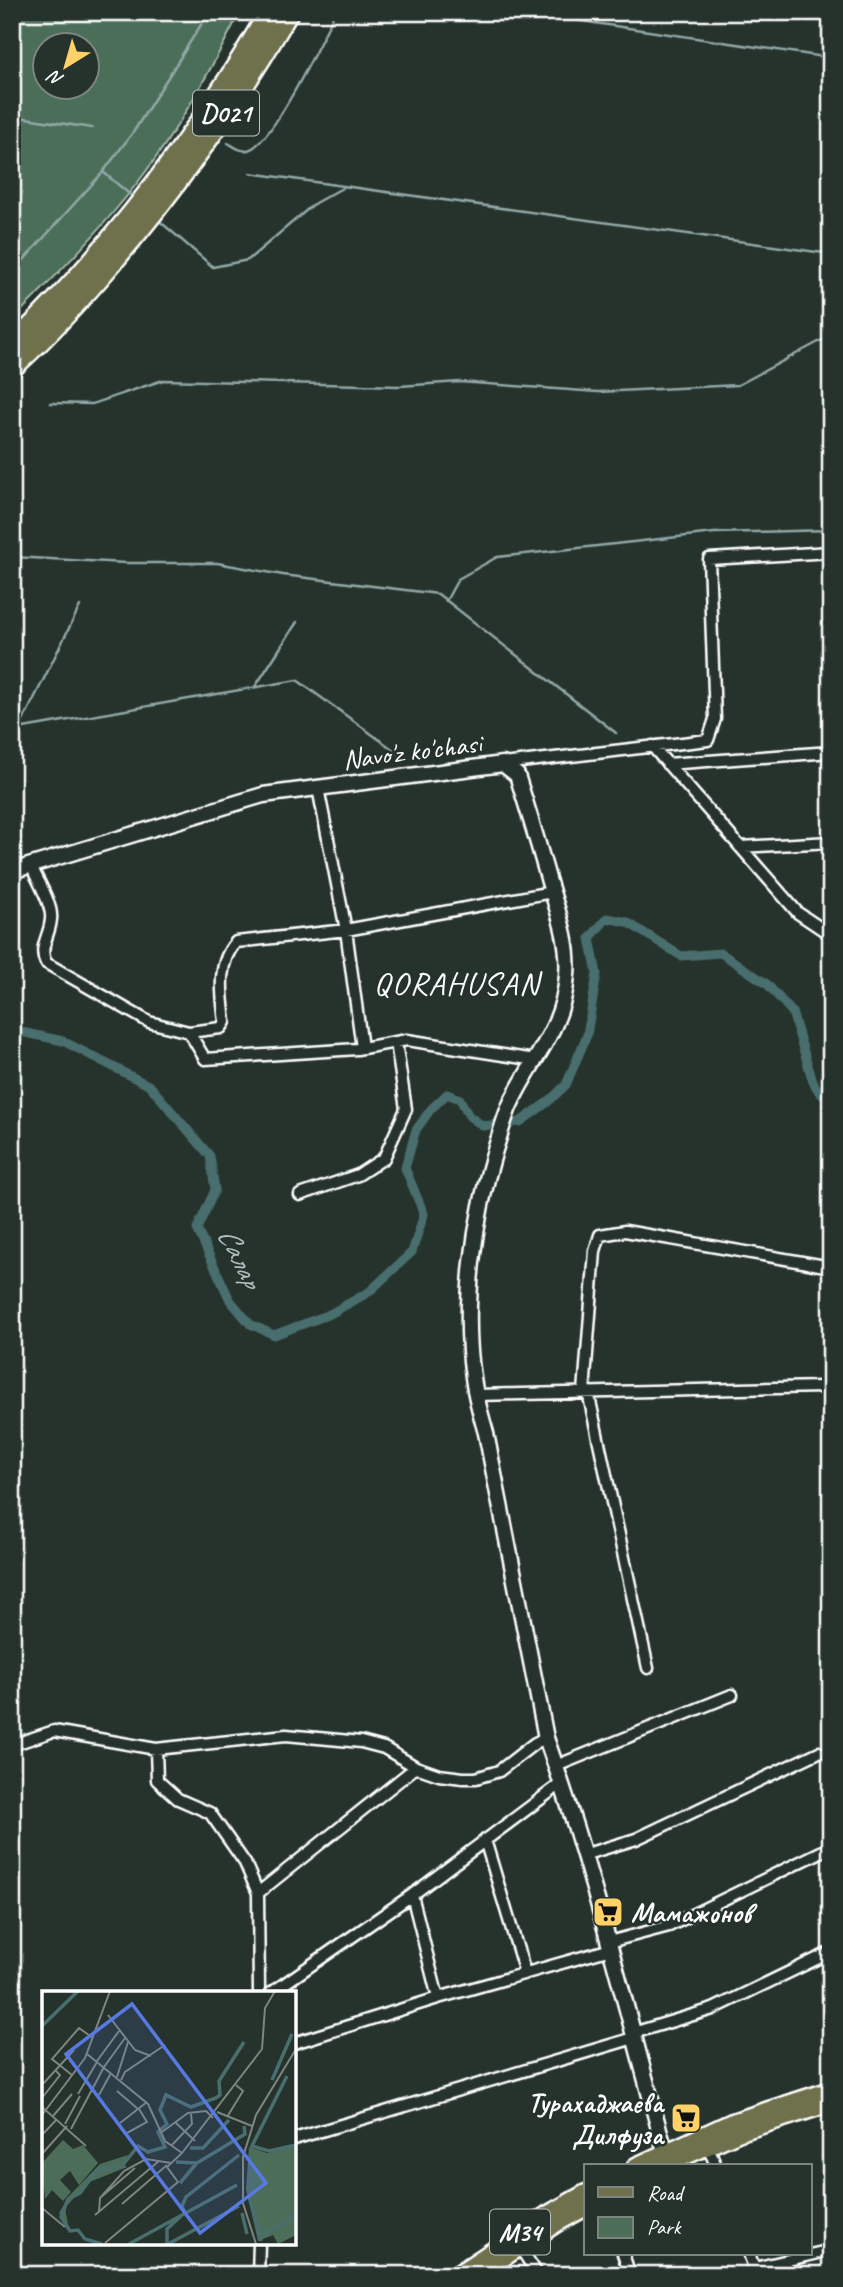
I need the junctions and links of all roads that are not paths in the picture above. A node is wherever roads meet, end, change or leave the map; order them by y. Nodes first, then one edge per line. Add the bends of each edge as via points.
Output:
1 (277, 16) edge
2 (136, 221) junction
3 (12, 345) edge
4 (12, 368) edge
5 (831, 552) edge
6 (652, 746) junction
7 (831, 752) edge
8 (528, 761) junction
9 (503, 764) junction
10 (667, 764) junction
11 (517, 775) junction
12 (318, 788) junction
13 (831, 842) edge
14 (740, 846) junction
15 (32, 866) junction
16 (12, 871) edge
17 (552, 892) junction
18 (346, 930) junction
19 (831, 935) edge
20 (189, 1032) junction
21 (396, 1042) junction
22 (362, 1048) junction
23 (535, 1060) junction
24 (300, 1195) dead end
25 (831, 1267) edge
26 (823, 1387) dead end
27 (586, 1392) junction
28 (476, 1395) junction
29 (648, 1668) dead end
30 (732, 1695) dead end
31 (546, 1738) junction
32 (12, 1745) edge
33 (156, 1749) junction
34 (819, 1752) dead end
35 (556, 1766) junction
36 (416, 1767) junction
37 (562, 1783) junction
38 (485, 1840) junction
39 (831, 1847) edge
40 (583, 1855) junction
41 (258, 1893) junction
42 (412, 1895) junction
43 (610, 1946) junction
44 (831, 1952) edge
45 (525, 1973) junction
46 (259, 1991) edge
47 (274, 1991) edge
48 (438, 1998) junction
49 (633, 2036) junction
50 (296, 2042) edge
51 (831, 2091) edge
52 (831, 2103) edge
53 (296, 2138) edge
54 (708, 2146) junction
55 (664, 2159) edge
56 (644, 2164) edge
57 (715, 2164) edge
58 (584, 2194) edge
59 (584, 2208) edge
60 (259, 2245) edge
61 (519, 2246) junction
62 (831, 2250) edge
63 (812, 2255) edge
64 (624, 2256) edge
65 (810, 2256) edge
66 (756, 2271) edge
67 (257, 2275) edge
68 (456, 2275) edge
69 (477, 2275) edge
70 (538, 2275) edge
71 (630, 2275) edge

1 - 2 highway, D021 via 142,197
1 - 2 highway, D021 via 225,116 156,210
2 - 3 highway, D021
2 - 4 highway, D021 via 58,323
5 - 6 street via 709,559 715,719 708,740
6 - 8 street
6 - 10 street
7 - 10 street
8 - 9 street
8 - 11 street
9 - 11 street, Navo'z ko'chasi
9 - 12 street, Navo'z ko'chasi
10 - 14 street
11 - 17 street, Navo'z ko'chasi
12 - 15 street, Navo'z ko'chasi via 263,795
12 - 18 street
13 - 14 street
14 - 19 street via 798,913
15 - 16 street, Navo'z ko'chasi
15 - 20 street via 50,910 43,946 46,963 149,1022
17 - 18 street
17 - 23 street, Navo'z ko'chasi via 562,921 568,973 559,1017
18 - 20 street via 236,942 220,979 225,1022 221,1028
18 - 22 street
20 - 22 street via 205,1059
21 - 22 street
21 - 23 street
21 - 24 street via 406,1110 384,1158 358,1175
23 - 28 street, Navo'z ko'chasi via 510,1105 479,1211 469,1326
25 - 27 street via 625,1231 600,1235 595,1251
26 - 27 street
27 - 28 street
27 - 29 street
28 - 31 street, Navo'z ko'chasi
30 - 35 street
31 - 35 street, Navo'z ko'chasi
31 - 36 street via 499,1771 476,1778 439,1775
32 - 33 street via 54,1731
33 - 36 street via 286,1735 361,1742 384,1748
33 - 41 street via 157,1780 178,1799 210,1813 245,1863
34 - 40 street via 636,1839
35 - 37 street, Navo'z ko'chasi
36 - 41 street
37 - 38 street
37 - 40 street, Navo'z ko'chasi
38 - 42 street
38 - 45 street
39 - 43 street via 669,1926
40 - 43 street, Navo'z ko'chasi
41 - 46 street
42 - 47 street
42 - 48 street
43 - 45 street
43 - 49 street, Navo'z ko'chasi
44 - 49 street via 713,2008
45 - 48 street
48 - 50 street
49 - 53 street
49 - 55 street, Navo'z ko'chasi
51 - 55 main road via 752,2115
52 - 54 main road
54 - 55 main road
54 - 57 street
55 - 56 main road
58 - 68 main road, M34
59 - 61 main road, M34
60 - 67 street
61 - 69 main road, M34
61 - 70 street
62 - 63 street
64 - 71 street
65 - 66 street

